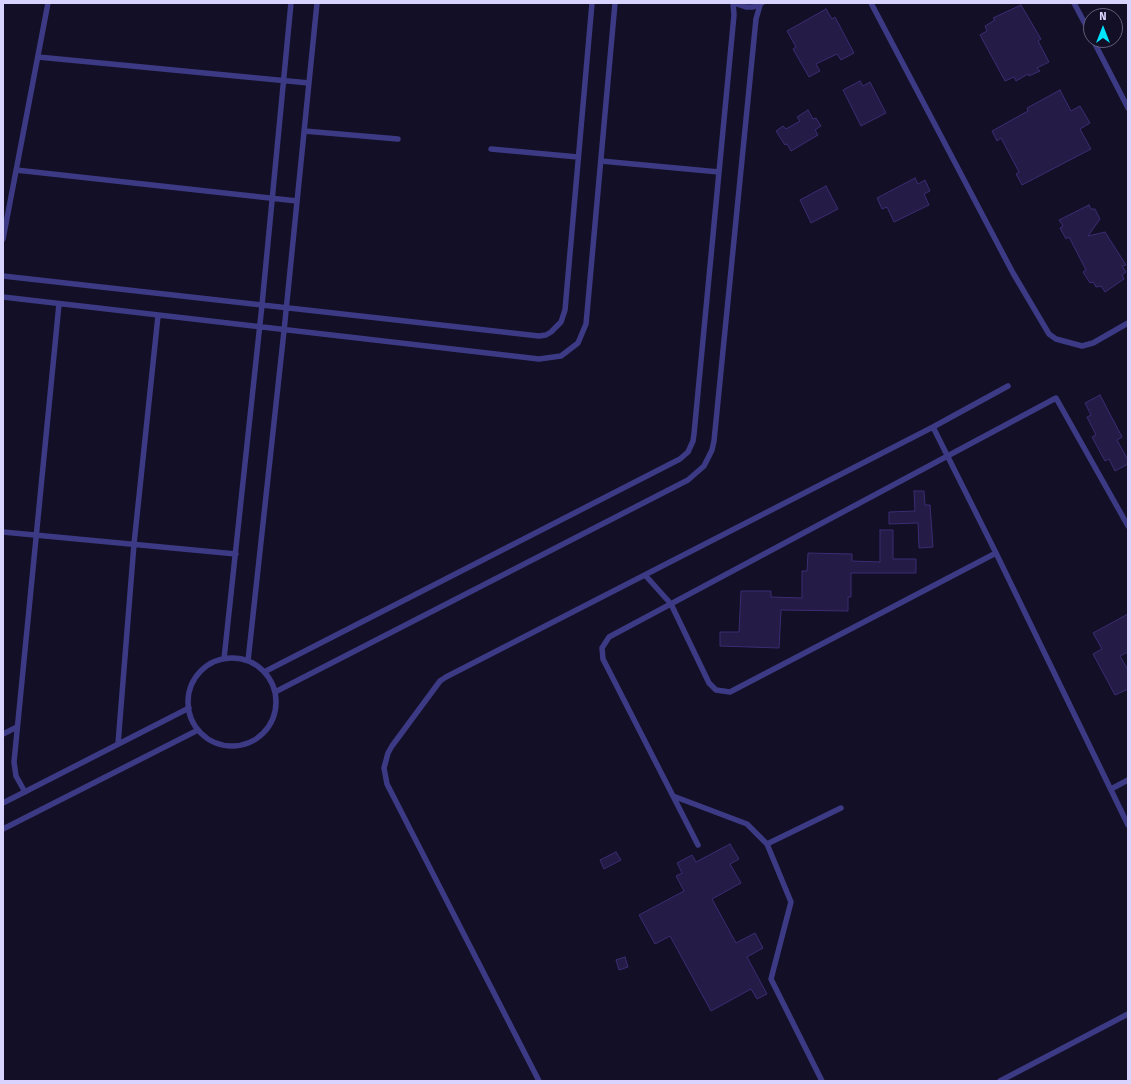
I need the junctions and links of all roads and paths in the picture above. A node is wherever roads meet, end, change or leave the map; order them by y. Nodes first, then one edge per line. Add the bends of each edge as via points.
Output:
1 (48, 3) edge
2 (291, 3) edge
3 (317, 3) edge
4 (592, 3) edge
5 (615, 3) edge
6 (733, 3) edge
7 (871, 3) edge
8 (1074, 3) edge
9 (761, 4) edge
10 (1083, 20) edge
11 (1097, 48) edge
12 (38, 57) junction
13 (284, 81) junction
14 (309, 83) junction
15 (1128, 108) edge
16 (304, 131) junction
17 (398, 139) dead end
18 (491, 149) dead end
19 (578, 157) junction
20 (601, 161) junction
21 (16, 170) junction
22 (719, 172) junction
23 (272, 198) junction
24 (297, 201) junction
25 (3, 240) edge
26 (3, 276) edge
27 (3, 297) edge
28 (59, 304) junction
29 (262, 305) junction
30 (287, 308) junction
31 (158, 316) junction
32 (1128, 323) edge
33 (260, 328) junction
34 (284, 331) junction
35 (1008, 386) dead end
36 (932, 427) junction
37 (948, 457) junction
38 (1128, 526) edge
39 (3, 532) edge
40 (36, 535) junction
41 (134, 544) junction
42 (996, 552) junction
43 (236, 554) junction
44 (645, 575) junction
45 (671, 604) junction
46 (224, 659) junction
47 (248, 661) junction
48 (264, 672) junction
49 (275, 692) junction
50 (189, 708) junction
51 (18, 727) junction
52 (198, 730) junction
53 (3, 734) edge
54 (118, 744) junction
55 (1128, 780) edge
56 (1111, 789) junction
57 (25, 792) junction
58 (673, 796) junction
59 (3, 803) edge
60 (841, 808) dead end
61 (1128, 825) edge
62 (3, 828) edge
63 (767, 844) junction
64 (698, 845) dead end
65 (1128, 1014) edge
66 (540, 1081) edge
67 (822, 1081) edge
68 (1000, 1081) edge

1 - 12 lane
2 - 13 lane
3 - 14 lane
4 - 19 lane
5 - 20 lane
6 - 9 lane via 746,7
6 - 22 lane
7 - 32 lane via 1013,273 1049,334 1056,339 1082,346 1093,343
8 - 10 lane
9 - 49 lane via 756,19 714,441 704,466 688,480
11 - 15 lane
12 - 13 lane
12 - 21 lane
13 - 14 lane
13 - 23 lane
14 - 16 lane
16 - 17 lane
16 - 24 lane
18 - 19 lane
19 - 30 lane via 564,310 560,322 551,332 539,336
20 - 22 lane
20 - 34 lane via 586,324 578,343 561,356 539,359
21 - 23 lane
21 - 25 lane
22 - 48 lane via 694,434 691,447 684,456
23 - 24 lane
23 - 29 lane
24 - 30 lane
26 - 29 lane
27 - 28 lane
28 - 31 lane
28 - 40 lane
29 - 30 lane
29 - 33 lane
30 - 34 lane
31 - 33 lane
31 - 41 lane
33 - 34 lane
33 - 43 lane
34 - 47 lane
35 - 36 lane
36 - 37 lane
36 - 44 lane
37 - 38 lane via 1056,398
37 - 42 lane
37 - 45 lane
39 - 40 lane
40 - 41 lane
40 - 51 lane
41 - 43 lane
41 - 54 lane
42 - 45 lane via 730,692 716,690 709,683
42 - 56 lane
43 - 46 lane
44 - 45 lane
44 - 66 lane via 440,681 392,746 385,760 387,784
45 - 58 lane via 610,637 602,648 603,659
46 - 47 lane
46 - 50 lane via 209,665 196,676 190,691
47 - 48 lane
48 - 49 lane
49 - 52 lane via 274,716 265,731 252,741 227,745 211,740
50 - 52 lane via 190,716
50 - 54 lane
51 - 53 lane
51 - 57 lane via 15,769
52 - 62 lane
54 - 57 lane
55 - 56 lane
56 - 61 lane
57 - 59 lane
58 - 63 lane via 747,824
58 - 64 lane
60 - 63 lane
63 - 67 lane via 791,902 771,979
65 - 68 lane

